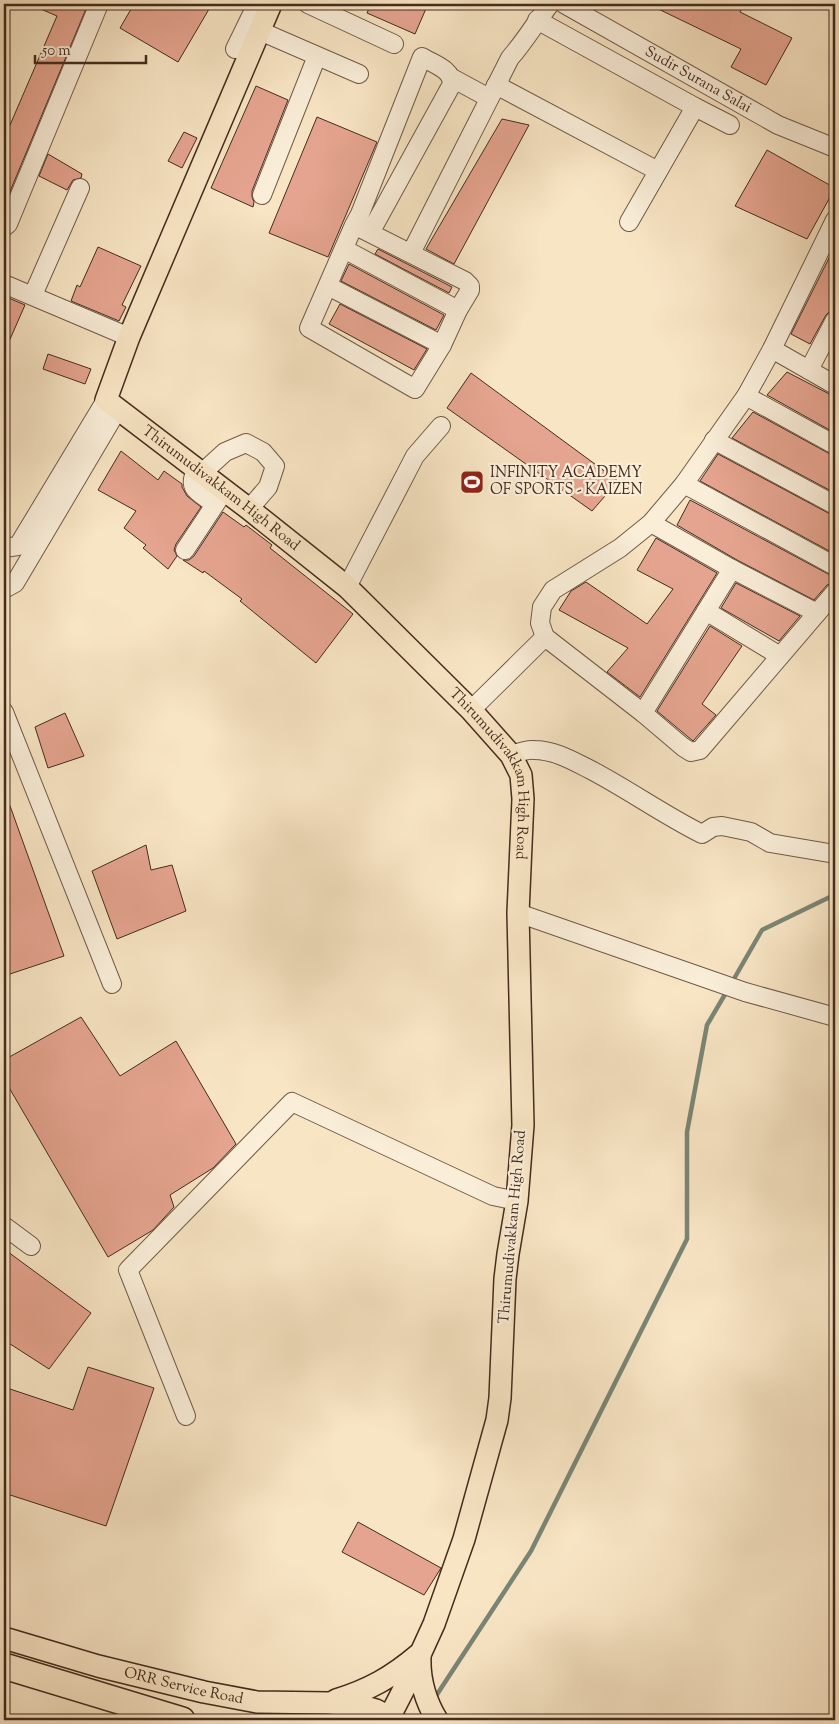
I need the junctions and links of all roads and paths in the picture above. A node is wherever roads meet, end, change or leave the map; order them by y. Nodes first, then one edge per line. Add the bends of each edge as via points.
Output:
1 (99, 4) edge
2 (250, 4) edge
3 (271, 4) edge
4 (308, 4) edge
5 (550, 4) edge
6 (564, 4) edge
7 (537, 20) junction
8 (254, 34) junction
9 (394, 44) dead end
10 (235, 49) dead end
11 (317, 56) junction
12 (359, 74) dead end
13 (452, 78) junction
14 (492, 91) junction
15 (695, 107) junction
16 (730, 125) dead end
17 (835, 148) edge
18 (658, 171) junction
19 (80, 188) dead end
20 (262, 195) dead end
21 (835, 220) edge
22 (629, 222) dead end
23 (354, 225) junction
24 (4, 227) edge
25 (370, 233) junction
26 (344, 249) junction
27 (411, 253) junction
28 (4, 284) edge
29 (328, 286) junction
30 (32, 296) junction
31 (458, 310) junction
32 (835, 320) edge
33 (129, 337) junction
34 (442, 346) junction
35 (772, 349) junction
36 (809, 370) junction
37 (835, 385) edge
38 (746, 396) junction
39 (112, 404) junction
40 (441, 426) dead end
41 (714, 440) junction
42 (835, 445) edge
43 (200, 471) junction
44 (684, 484) junction
45 (220, 498) junction
46 (835, 505) edge
47 (249, 509) junction
48 (651, 522) junction
49 (4, 548) edge
50 (184, 550) dead end
51 (835, 566) edge
52 (732, 569) junction
53 (347, 587) junction
54 (4, 589) edge
55 (835, 592) edge
56 (706, 611) junction
57 (817, 613) junction
58 (546, 637) junction
59 (780, 656) junction
60 (471, 710) junction
61 (4, 712) edge
62 (643, 713) junction
63 (511, 755) junction
64 (835, 854) edge
65 (518, 913) junction
66 (112, 984) dead end
67 (835, 1017) edge
68 (517, 1201) junction
69 (4, 1226) edge
70 (31, 1246) dead end
71 (186, 1416) dead end
72 (4, 1638) edge
73 (420, 1654) junction
74 (4, 1666) edge
75 (324, 1703) junction
76 (391, 1719) edge
77 (182, 1720) edge
78 (350, 1720) edge
79 (437, 1720) edge

1 - 24 street via 8,224
2 - 8 street via 254,10
3 - 8 main road
4 - 9 street
5 - 7 street
6 - 17 street, Sudir Surana Salai via 778,125
7 - 14 street
7 - 15 street
8 - 10 street
8 - 11 street
8 - 33 main road
11 - 12 street
11 - 20 street
13 - 14 street
13 - 23 street via 422,58
13 - 25 street via 452,84
14 - 18 street
14 - 27 street
15 - 16 street
15 - 18 street
18 - 22 street
19 - 30 street
21 - 35 street
23 - 25 street
23 - 26 street
25 - 27 street
26 - 29 street
26 - 31 street
27 - 31 street via 469,283 470,290
28 - 30 street
29 - 34 street
29 - 34 street via 309,328 416,389
30 - 33 street
31 - 34 street
32 - 36 street
33 - 39 main road
35 - 36 street
35 - 38 street
36 - 37 street
38 - 41 street
38 - 42 street
39 - 43 main road, Thirumudivakkam High Road
39 - 49 street via 18,546
39 - 54 street via 15,583
40 - 53 street via 415,456
41 - 44 street
41 - 46 street
43 - 45 main road, Thirumudivakkam High Road
43 - 47 street via 225,452 246,444 263,452 275,466 268,486
44 - 48 street
44 - 51 street
45 - 47 main road, Thirumudivakkam High Road
45 - 50 street
47 - 53 main road, Thirumudivakkam High Road
48 - 52 street
48 - 58 street via 620,548 553,590 542,607 540,623
52 - 56 street
52 - 57 street
53 - 60 main road, Thirumudivakkam High Road
55 - 57 street
56 - 59 street
56 - 62 street
57 - 59 street
58 - 60 street
58 - 62 street
59 - 62 street via 700,750 691,752 683,747
60 - 63 main road, Thirumudivakkam High Road
61 - 66 street
63 - 64 street via 532,749 568,758 702,834 722,826 751,832 770,844
63 - 65 main road, Thirumudivakkam High Road via 521,775 523,799
65 - 67 street via 745,992
65 - 68 main road, Thirumudivakkam High Road via 523,1125
68 - 71 street via 493,1196 292,1102 128,1270
68 - 73 main road, Thirumudivakkam High Road via 505,1279 504,1349 497,1420 464,1539
69 - 70 street
72 - 75 main road, ORR Service Road via 133,1675 218,1695 258,1702
73 - 75 main road via 386,1680 351,1696
73 - 76 main road, Thirumudivakkam High Road
73 - 79 main road via 428,1706
74 - 77 highway
75 - 76 main road, ORR Service Road via 362,1706
75 - 78 main road

